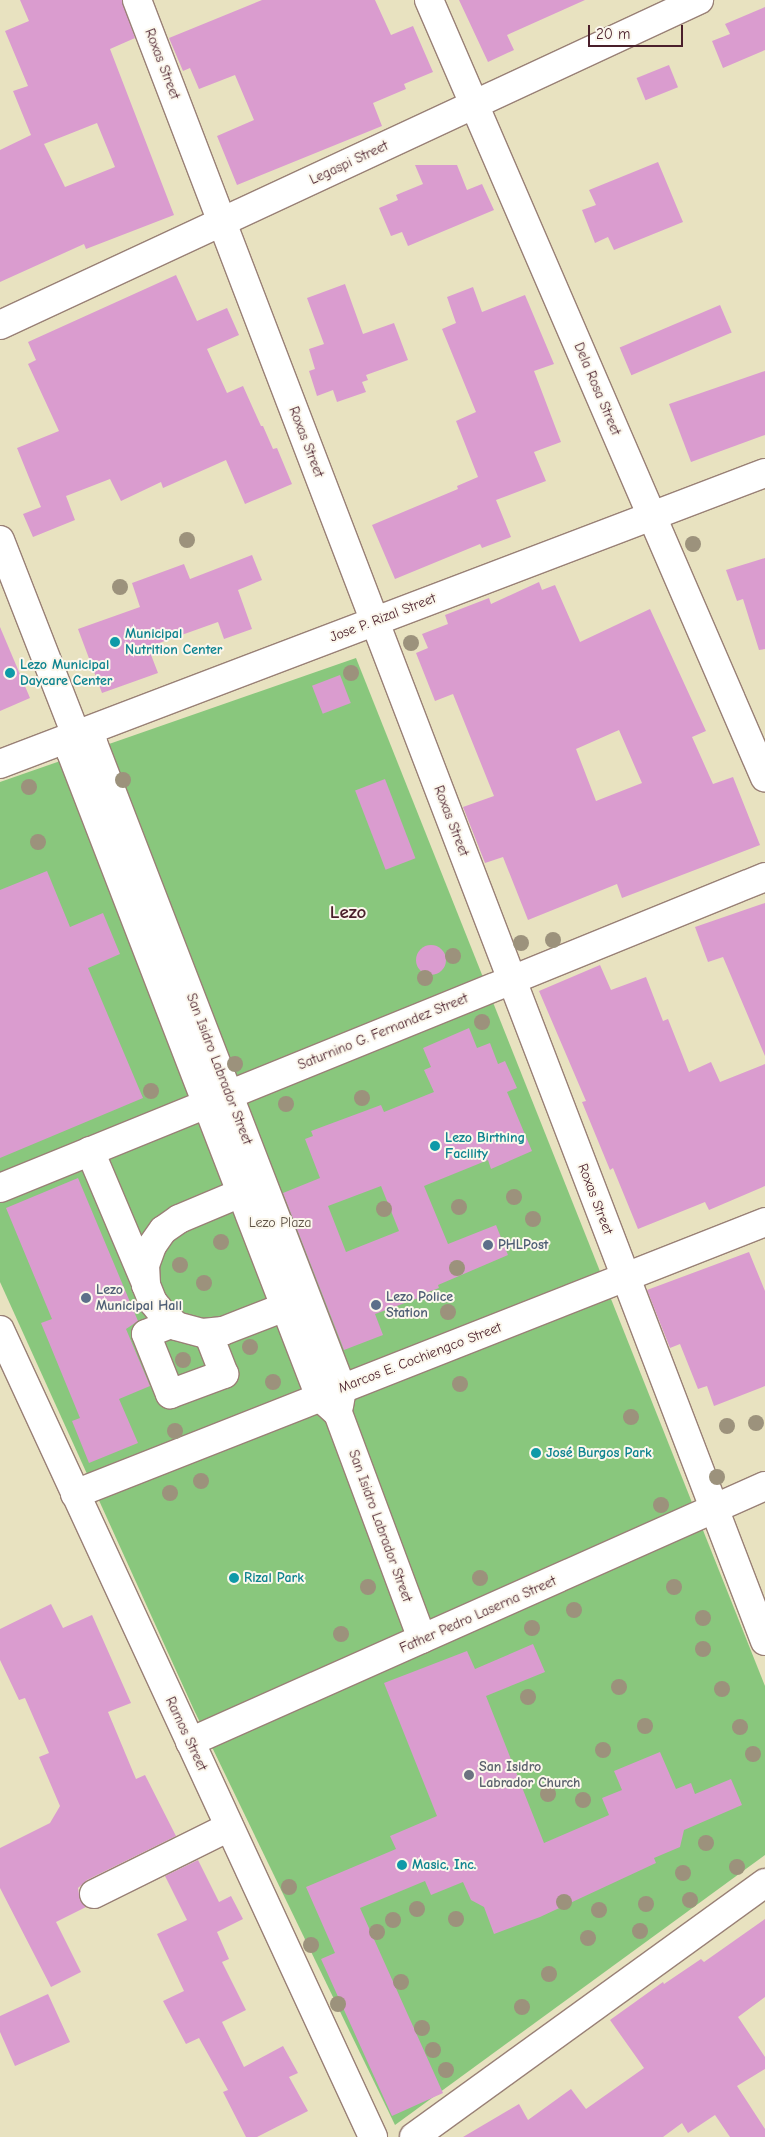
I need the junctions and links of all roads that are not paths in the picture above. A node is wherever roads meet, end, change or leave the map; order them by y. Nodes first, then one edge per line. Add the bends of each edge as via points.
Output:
1 (137, 0) edge
2 (429, 0) edge
3 (699, 0) edge
4 (474, 105) junction
5 (222, 222) junction
6 (0, 326) edge
7 (765, 473) edge
8 (652, 516) junction
9 (0, 540) edge
10 (375, 621) junction
11 (76, 734) junction
12 (0, 764) edge
13 (765, 778) edge
14 (765, 876) edge
15 (512, 980) junction
16 (218, 1099) junction
17 (90, 1151) junction
18 (0, 1188) edge
19 (241, 1193) junction
20 (765, 1222) edge
21 (625, 1277) junction
22 (146, 1285) junction
23 (285, 1307) junction
24 (173, 1323) junction
25 (0, 1330) edge
26 (208, 1333) junction
27 (334, 1400) junction
28 (765, 1486) edge
29 (75, 1494) junction
30 (714, 1510) junction
31 (422, 1639) junction
32 (765, 1641) edge
33 (190, 1742) junction
34 (229, 1826) junction
35 (765, 1884) edge
36 (94, 1894) dead end
37 (364, 2134) edge
38 (414, 2137) edge

1 - 5 street, Roxas Street
2 - 4 street, Dela Rosa Street
3 - 4 street, Legaspi Street
4 - 5 street, Legaspi Street
4 - 8 street, Dela Rosa Street
5 - 6 street, Legaspi Street
5 - 10 street, Roxas Street
7 - 8 street, Jose P. Rizal Street
8 - 10 street, Jose P. Rizal Street
8 - 13 street, Dela Rosa Street
9 - 11 street
10 - 11 street, Jose P. Rizal Street
10 - 15 street, Roxas Street
11 - 12 street, Jose P. Rizal Street
11 - 16 street, San Isidro Labrador Street via 93,744
14 - 15 street, Saturnino G. Fernandez Street
15 - 16 street, Saturnino G. Fernandez Street
15 - 21 street, Roxas Street
16 - 17 street, Saturnino G. Fernandez Street
16 - 19 street, San Isidro Labrador Street
16 - 27 street, San Isidro Labrador Street
17 - 18 street, Saturnino G. Fernandez Street
17 - 22 street
19 - 22 street via 179,1219 163,1230 145,1265
19 - 23 street, San Isidro Labrador Street
20 - 21 street, Marcos E. Cochiengco Street
21 - 27 street, Marcos E. Cochiengco Street
21 - 30 street, Roxas Street
22 - 24 street via 153,1302
23 - 26 street via 223,1331
23 - 27 street, San Isidro Labrador Street
24 - 26 street via 189,1331
24 - 26 street via 146,1334 170,1394 224,1374
25 - 29 street, Ramos Street
27 - 29 street, Marcos E. Cochiengco Street
27 - 31 street, San Isidro Labrador Street
28 - 30 street, Father Pedro Laserna Street
29 - 33 street, Ramos Street
30 - 31 street, Father Pedro Laserna Street
30 - 32 street, Roxas Street
31 - 33 street, Father Pedro Laserna Street
33 - 34 street, Ramos Street
34 - 36 street
34 - 37 street, Ramos Street
35 - 38 street

